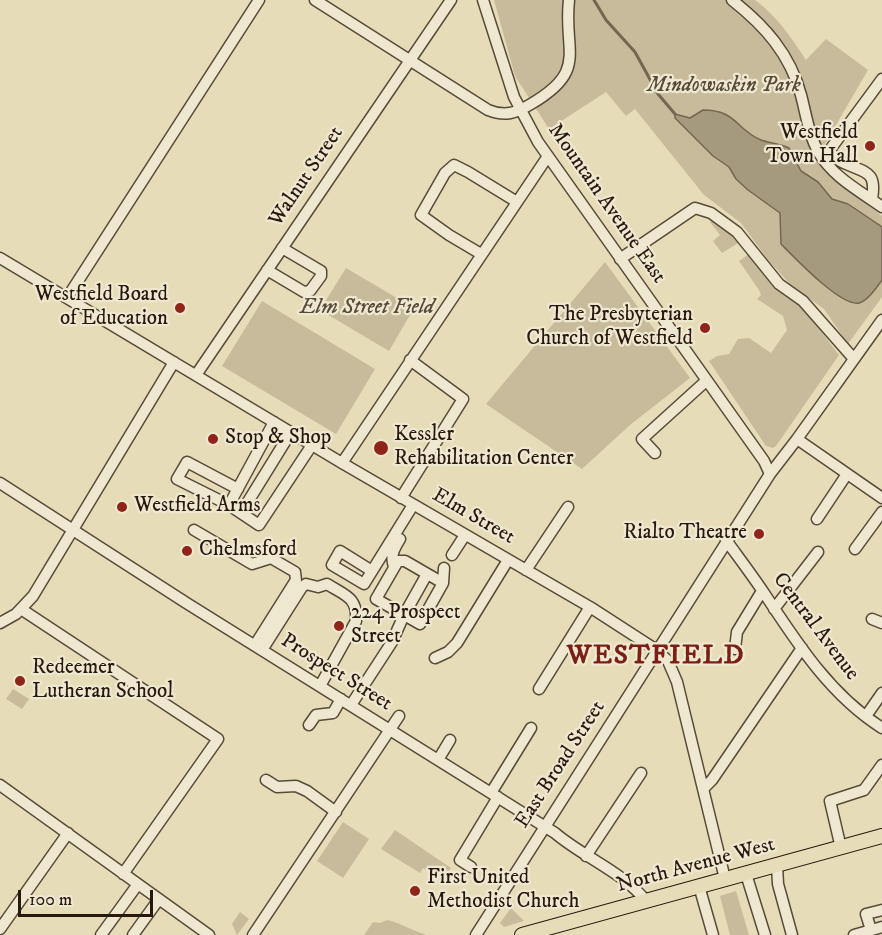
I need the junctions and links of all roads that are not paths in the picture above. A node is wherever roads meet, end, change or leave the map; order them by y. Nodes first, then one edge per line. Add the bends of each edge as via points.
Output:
1 (260, 0) edge
2 (315, 0) edge
3 (451, 0) edge
4 (483, 0) edge
5 (569, 0) edge
6 (732, 0) edge
7 (410, 59) junction
8 (882, 79) edge
9 (520, 111) junction
10 (824, 152) junction
11 (548, 156) junction
12 (872, 199) junction
13 (517, 202) junction
14 (882, 207) edge
15 (282, 248) junction
16 (481, 254) junction
17 (0, 258) edge
18 (620, 259) junction
19 (267, 270) junction
20 (67, 298) junction
21 (882, 320) edge
22 (854, 359) junction
23 (410, 360) junction
24 (174, 362) junction
25 (196, 375) junction
26 (706, 381) junction
27 (274, 422) junction
28 (291, 432) junction
29 (797, 439) junction
30 (312, 445) junction
31 (655, 453) dead end
32 (342, 463) junction
33 (770, 474) junction
34 (847, 474) junction
35 (0, 483) edge
36 (238, 489) junction
37 (401, 498) junction
38 (882, 498) edge
39 (229, 505) junction
40 (415, 506) junction
41 (568, 507) dead end
42 (882, 512) edge
43 (241, 513) junction
44 (817, 519) dead end
45 (72, 528) junction
46 (194, 530) dead end
47 (465, 535) junction
48 (726, 540) junction
49 (855, 549) dead end
50 (818, 552) dead end
51 (453, 555) dead end
52 (508, 560) junction
53 (393, 567) junction
54 (444, 568) dead end
55 (526, 570) junction
56 (372, 571) dead end
57 (427, 574) junction
58 (443, 582) junction
59 (762, 591) junction
60 (590, 607) junction
61 (21, 609) junction
62 (774, 609) junction
63 (404, 615) junction
64 (0, 623) edge
65 (259, 648) junction
66 (802, 648) junction
67 (735, 649) dead end
68 (658, 651) junction
69 (435, 658) dead end
70 (320, 686) junction
71 (539, 689) dead end
72 (882, 693) edge
73 (346, 702) junction
74 (376, 706) dead end
75 (399, 716) dead end
76 (866, 716) junction
77 (368, 717) junction
78 (309, 725) dead end
79 (531, 728) dead end
80 (882, 728) edge
81 (390, 730) junction
82 (450, 740) dead end
83 (438, 759) junction
84 (882, 765) edge
85 (641, 773) dead end
86 (266, 780) dead end
87 (0, 785) edge
88 (704, 788) junction
89 (495, 795) junction
90 (336, 812) junction
91 (544, 826) junction
92 (68, 833) junction
93 (882, 836) edge
94 (841, 848) junction
95 (586, 856) junction
96 (777, 866) junction
97 (471, 867) dead end
98 (123, 874) junction
99 (746, 874) junction
100 (725, 879) junction
101 (138, 884) junction
102 (699, 886) junction
103 (159, 899) junction
104 (646, 901) junction
105 (882, 910) edge
106 (0, 929) edge
107 (877, 929) edge
108 (561, 930) edge
109 (101, 935) edge
110 (133, 935) edge
111 (209, 935) edge
112 (253, 935) edge
113 (476, 935) edge
114 (522, 935) edge
115 (713, 935) edge
116 (765, 935) edge
117 (792, 935) edge
118 (854, 935) edge

1 - 20 street
2 - 7 street
3 - 7 street, Walnut Street
4 - 9 street, Mountain Avenue East
5 - 9 street via 570,50 564,78 548,94
6 - 10 street via 782,49 794,75 813,141
7 - 9 street via 488,110 499,114
7 - 15 street, Walnut Street
8 - 10 street
9 - 11 street, Mountain Avenue East
10 - 12 street via 829,167
10 - 12 street via 868,173 874,185
11 - 13 street
11 - 18 street, Mountain Avenue East
12 - 14 street
13 - 16 street
13 - 16 street via 454,165 445,173 421,215
15 - 19 street, Walnut Street
15 - 19 street via 321,271 321,276 310,291 304,292
16 - 23 street
17 - 20 street, Elm Street
18 - 22 street via 695,208 711,213 737,232 779,284 804,301
18 - 26 street, Mountain Avenue East
19 - 25 street, Walnut Street
20 - 24 street, Elm Street
21 - 22 street, East Broad Street
22 - 29 street, East Broad Street
23 - 32 street
23 - 37 street via 463,399
24 - 25 street, Elm Street
24 - 45 street
25 - 27 street, Elm Street
26 - 31 street via 642,439
26 - 33 street, Mountain Avenue East
27 - 28 street, Elm Street
27 - 36 street
28 - 30 street, Elm Street
28 - 43 street
29 - 33 street, East Broad Street
29 - 34 street
30 - 32 street, Elm Street
30 - 43 street via 259,525
32 - 37 street, Elm Street
33 - 48 street, East Broad Street
34 - 38 street
34 - 44 street
35 - 45 street, Prospect Street
36 - 39 street
36 - 39 street via 187,462 177,479
37 - 40 street, Elm Street
39 - 43 street
40 - 47 street, Elm Street
40 - 53 street via 394,549
40 - 56 street
41 - 55 street
42 - 49 street
45 - 61 street via 33,596
45 - 65 street, Prospect Street
46 - 65 street via 252,564 271,558 295,572 296,580
47 - 51 street
47 - 52 street, Elm Street
48 - 59 street, Central Avenue
48 - 68 street, East Broad Street
50 - 62 street
52 - 55 street, Elm Street
52 - 69 street via 457,644
53 - 57 street via 398,561 405,561
53 - 63 street via 376,599
54 - 58 street
55 - 60 street, Elm Street
57 - 58 street
57 - 63 street
58 - 63 street via 420,624
59 - 62 street, Central Avenue
59 - 67 street via 737,632
60 - 68 street, Elm Street
60 - 71 street
61 - 64 street
61 - 98 street via 218,739
62 - 66 street, Central Avenue
63 - 73 street via 392,642
65 - 70 street, Prospect Street
65 - 70 street via 306,584 327,584 356,605 356,621
66 - 76 street, Central Avenue via 826,680
66 - 88 street
68 - 88 street, Elm Street via 668,661 676,682
68 - 91 street, East Broad Street
70 - 73 street, Prospect Street
72 - 76 street
73 - 77 street, Prospect Street
73 - 78 street via 333,713 316,715
74 - 77 street
75 - 81 street
76 - 80 street, Central Avenue
77 - 81 street, Prospect Street
79 - 89 street
81 - 83 street, Prospect Street
81 - 90 street
82 - 83 street
83 - 89 street, Prospect Street
84 - 94 street via 864,790 830,801
85 - 95 street
86 - 90 street via 278,787 296,786 307,791
87 - 92 street
88 - 100 street, Elm Street
89 - 91 street, Prospect Street
89 - 97 street via 460,860
90 - 112 street
91 - 95 street, Prospect Street
91 - 113 street, East Broad Street
92 - 98 street
92 - 106 street
93 - 94 main road, North Avenue West
94 - 96 main road, North Avenue West
95 - 104 street, Prospect Street via 632,885
96 - 99 main road, North Avenue West
96 - 117 street
98 - 101 street
99 - 100 main road, North Avenue West
99 - 116 street
100 - 102 main road, North Avenue West
101 - 103 street
101 - 109 street
102 - 104 main road, North Avenue West
102 - 115 street
103 - 110 street
103 - 111 street
104 - 108 main road, North Avenue West
105 - 107 street via 866,914
107 - 118 street
108 - 114 main road, North Avenue West

